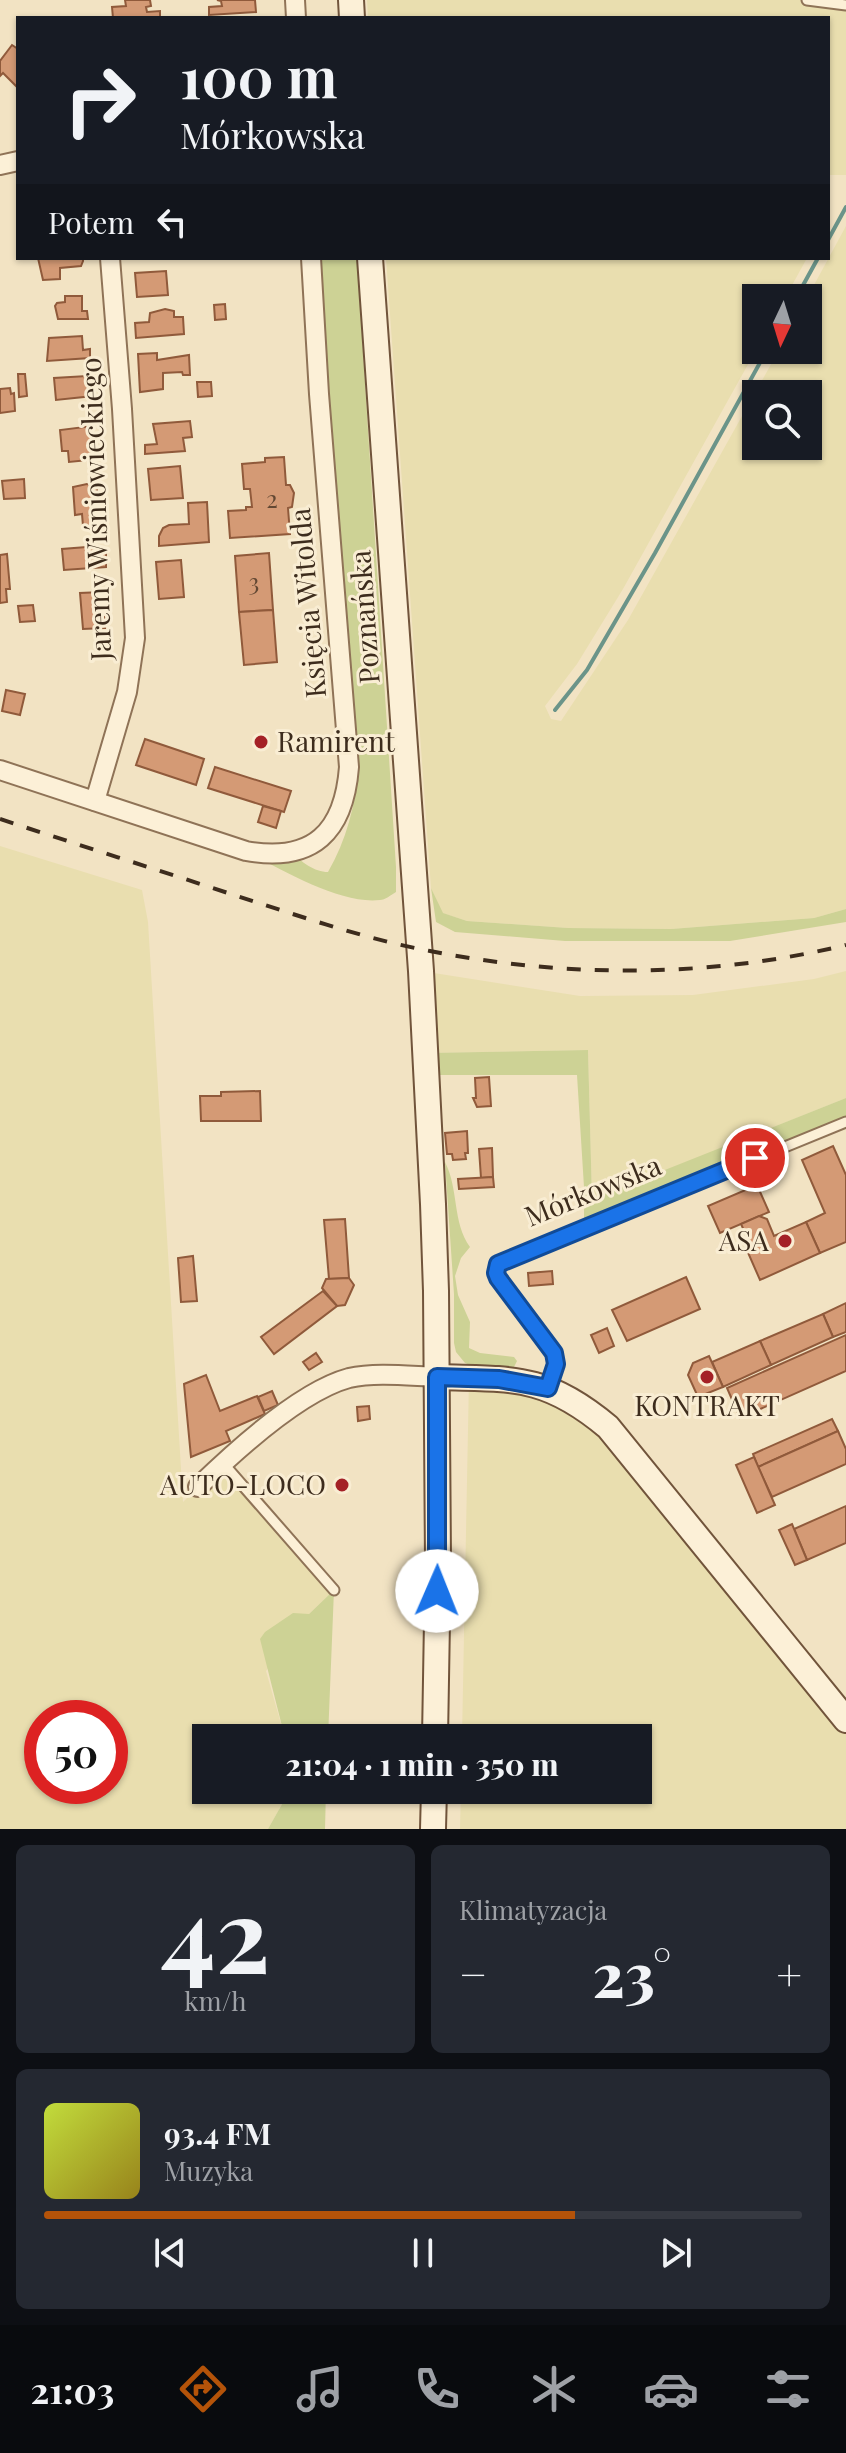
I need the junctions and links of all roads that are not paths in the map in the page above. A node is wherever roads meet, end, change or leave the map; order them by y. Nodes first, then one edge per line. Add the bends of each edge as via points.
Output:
1 (807, 0) edge
2 (846, 5) edge
3 (110, 260) edge
4 (311, 260) edge
5 (370, 260) edge
6 (0, 770) edge
7 (95, 801) junction
8 (846, 1122) edge
9 (437, 1377) junction
10 (548, 1388) junction
11 (223, 1463) junction
12 (198, 1487) dead end
13 (334, 1590) dead end
14 (846, 1720) edge
15 (435, 1724) edge
16 (434, 1804) edge
17 (433, 1829) edge

1 - 2 lane
3 - 7 street, Jaremy Wiśniowieckiego via 135,638 131,673
4 - 7 street, Księcia Witolda via 349,767 338,818 309,845 272,856
5 - 9 main road, Poznańska via 421,971
6 - 7 street, Księcia Witolda
8 - 10 lane, Mórkowska via 498,1264 498,1278 554,1353
9 - 10 main road via 499,1379
9 - 11 street via 351,1378 326,1387
9 - 15 main road, Poznańska
10 - 14 main road via 586,1408 625,1445
11 - 12 street
11 - 13 lane
16 - 17 main road

